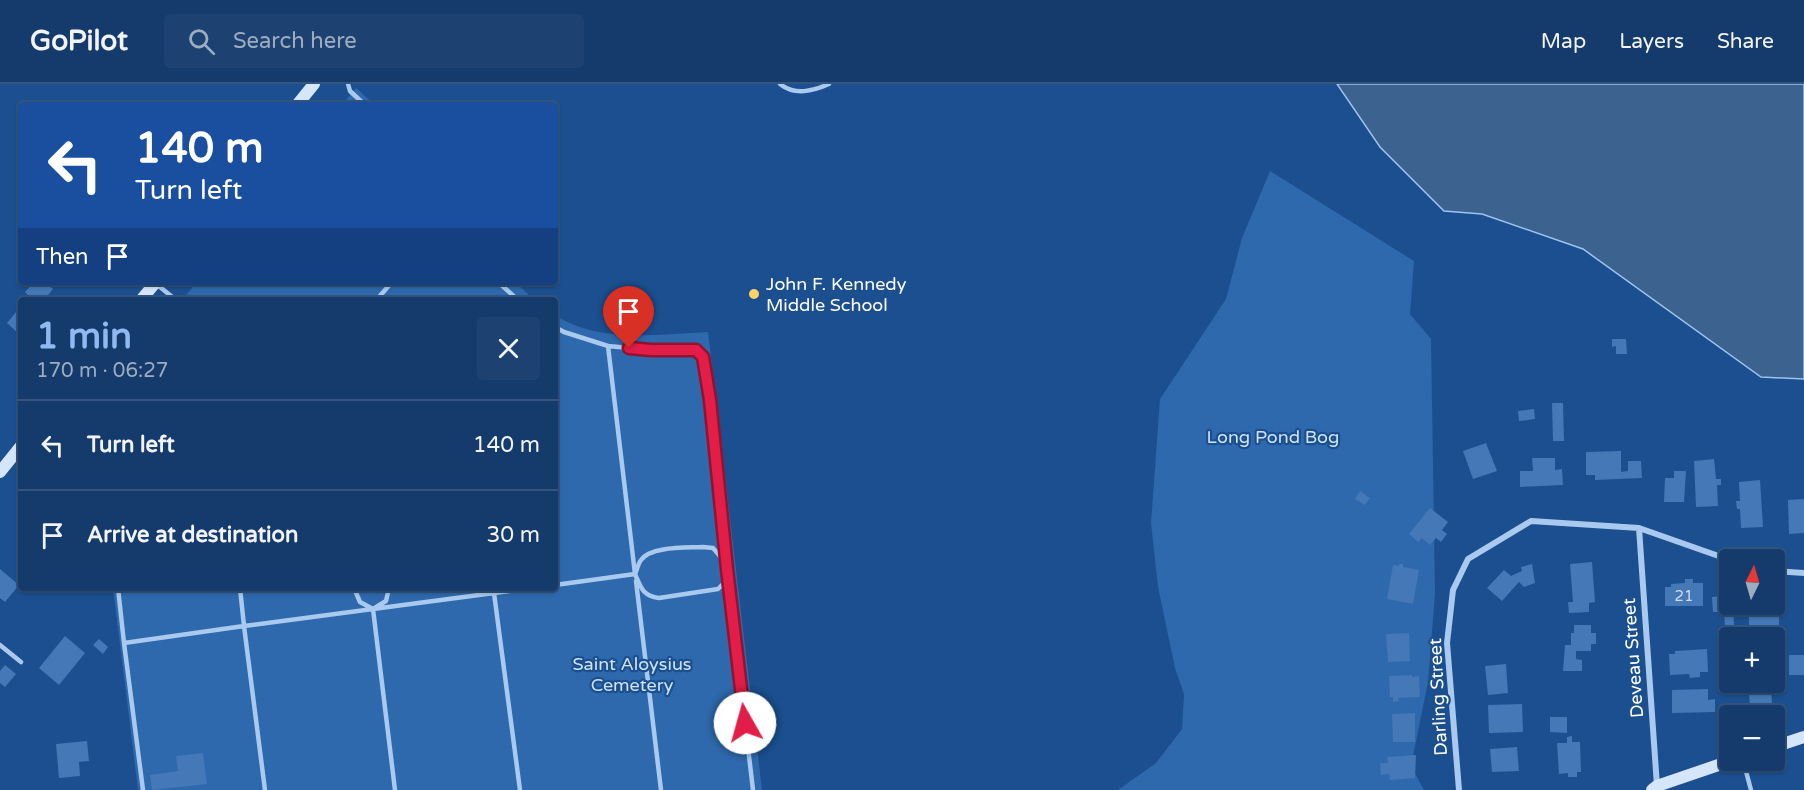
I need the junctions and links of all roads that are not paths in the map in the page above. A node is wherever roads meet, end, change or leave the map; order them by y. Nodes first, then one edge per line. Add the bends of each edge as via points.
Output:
1 (314, 84) edge
2 (348, 84) edge
3 (780, 84) edge
4 (829, 84) edge
5 (299, 102) edge
6 (362, 102) edge
7 (154, 285) edge
8 (158, 285) edge
9 (390, 285) edge
10 (501, 285) edge
11 (144, 297) edge
12 (172, 297) edge
13 (381, 297) edge
14 (515, 297) edge
15 (558, 329) edge
16 (608, 346) junction
17 (18, 450) edge
18 (0, 472) edge
19 (1640, 528) junction
20 (1719, 556) edge
21 (727, 569) junction
22 (1785, 572) edge
23 (1804, 573) edge
24 (635, 574) junction
25 (558, 585) edge
26 (118, 591) edge
27 (240, 591) edge
28 (355, 591) edge
29 (388, 591) edge
30 (488, 591) edge
31 (494, 591) edge
32 (373, 609) junction
33 (244, 626) junction
34 (124, 643) junction
35 (0, 645) edge
36 (21, 662) dead end
37 (1804, 737) edge
38 (1785, 743) edge
39 (1719, 765) edge
40 (1746, 771) edge
41 (1654, 788) edge
42 (143, 790) edge
43 (265, 790) edge
44 (395, 790) edge
45 (520, 790) edge
46 (661, 790) edge
47 (753, 790) edge
48 (1459, 790) edge
49 (1751, 790) edge

1 - 5 main road
2 - 6 lane
3 - 4 lane via 787,90 812,92
7 - 11 main road
8 - 12 lane
9 - 13 lane
10 - 14 lane
15 - 16 lane
16 - 21 lane via 696,350 703,357
16 - 24 lane
17 - 18 main road
19 - 20 street, Darling Street
19 - 41 street, Deveau Street
19 - 48 street, Darling Street via 1531,521 1468,558 1453,590 1447,643
21 - 24 lane via 713,548 703,547 658,550 640,561
21 - 24 lane via 718,589 659,598 642,592
21 - 47 lane
22 - 23 street
24 - 25 lane
24 - 46 lane
26 - 34 lane
27 - 33 lane
28 - 32 lane via 360,602
29 - 32 lane via 386,601
30 - 32 lane
31 - 45 lane
32 - 33 lane
32 - 44 lane
33 - 34 lane
33 - 43 lane
34 - 42 lane
35 - 36 lane
37 - 38 main road
39 - 41 main road
40 - 49 lane

